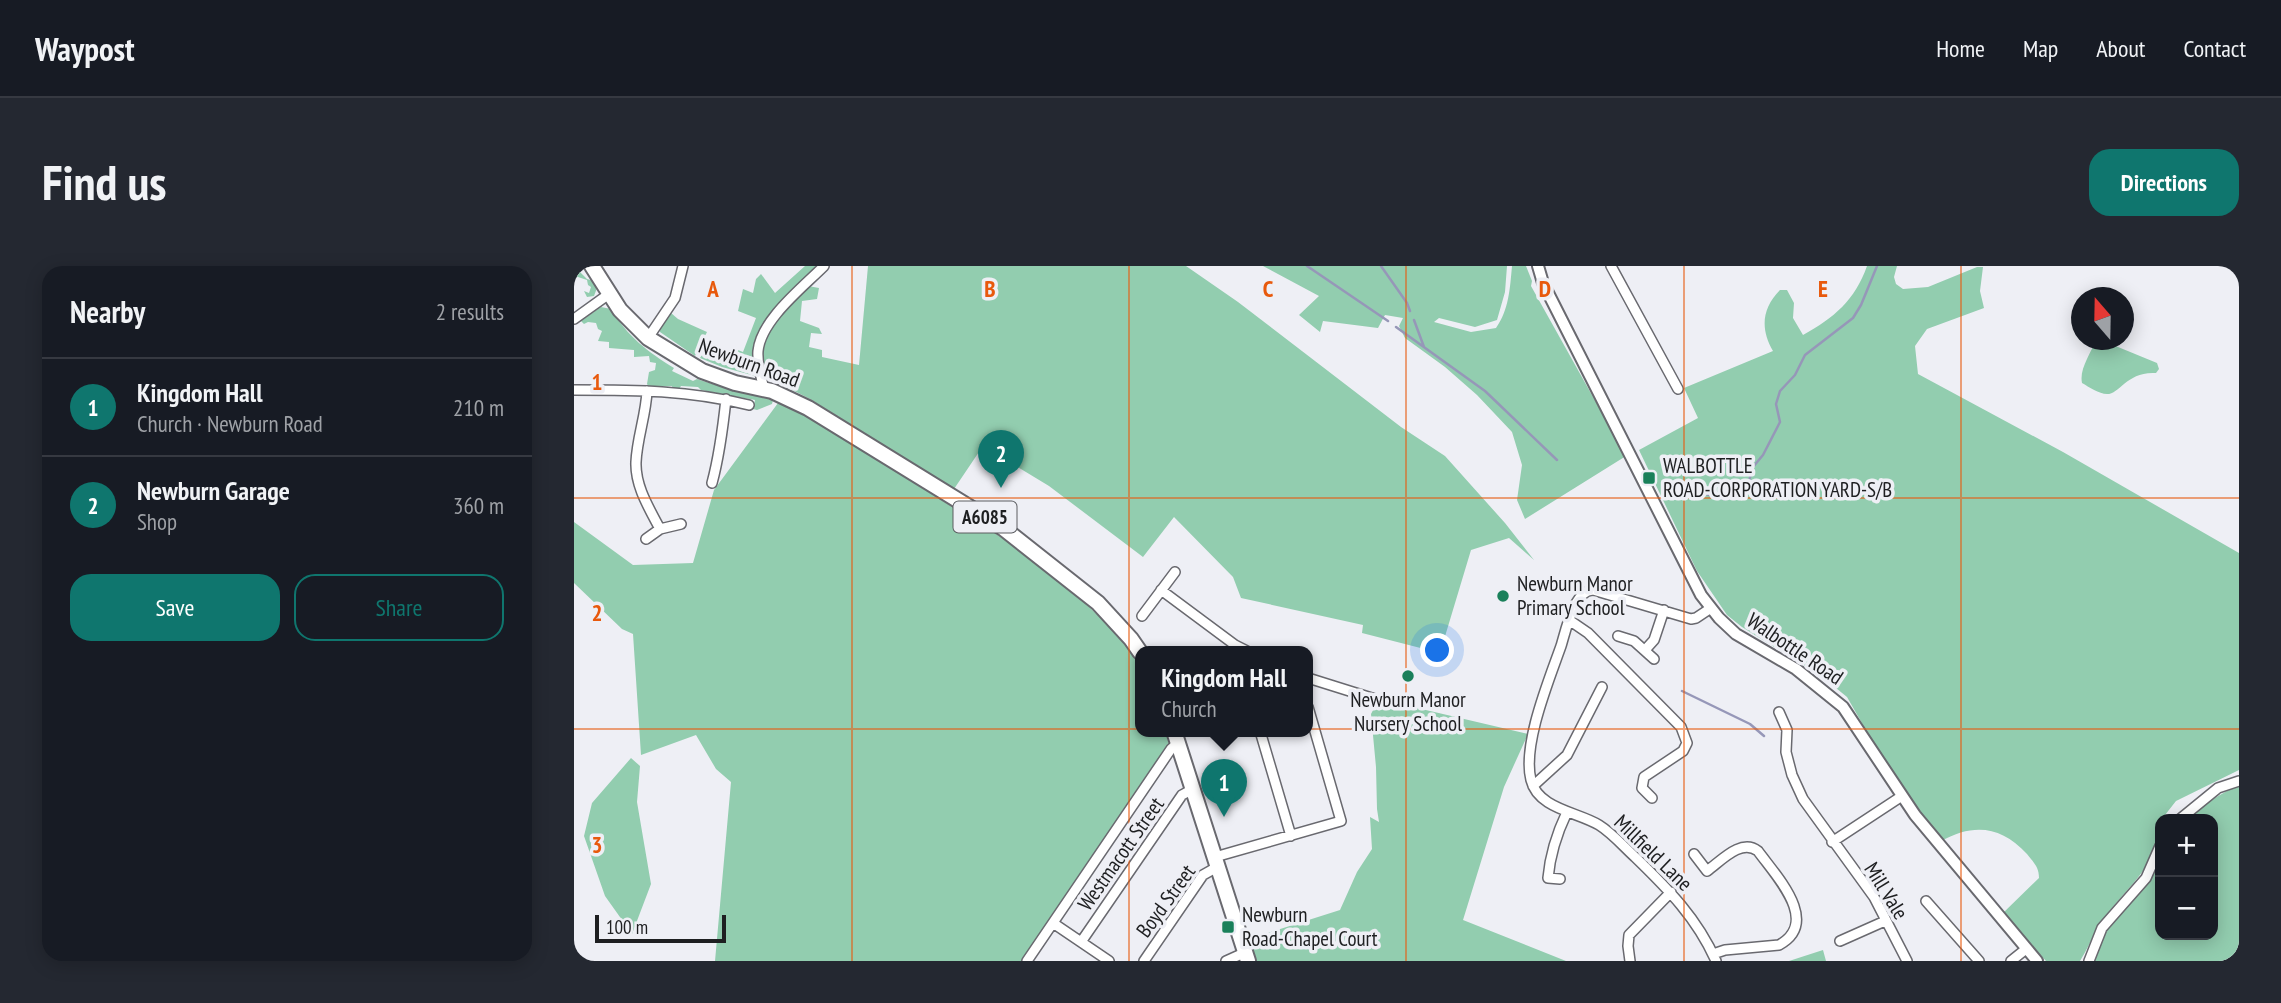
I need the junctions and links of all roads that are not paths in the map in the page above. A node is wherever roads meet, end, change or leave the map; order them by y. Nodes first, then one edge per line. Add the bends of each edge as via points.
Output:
1 (592, 266) edge
2 (683, 266) edge
3 (824, 266) edge
4 (1538, 266) edge
5 (1611, 266) edge
6 (609, 293) junction
7 (574, 318) edge
8 (648, 338) junction
9 (764, 389) junction
10 (1678, 389) dead end
11 (574, 390) edge
12 (647, 391) junction
13 (726, 399) junction
14 (749, 405) dead end
15 (712, 483) dead end
16 (681, 524) dead end
17 (660, 529) junction
18 (646, 539) dead end
19 (1175, 572) dead end
20 (1161, 590) junction
21 (1711, 608) junction
22 (1664, 610) junction
23 (1142, 616) dead end
24 (1569, 620) junction
25 (1619, 636) dead end
26 (1136, 646) edge
27 (1231, 646) edge
28 (1645, 650) junction
29 (1654, 659) dead end
30 (1313, 680) edge
31 (1602, 687) dead end
32 (1375, 699) dead end
33 (1779, 712) dead end
34 (1313, 724) edge
35 (1176, 737) edge
36 (1262, 737) edge
37 (2239, 781) edge
38 (1533, 786) junction
39 (1193, 789) junction
40 (1902, 796) junction
41 (1651, 798) dead end
42 (1567, 812) junction
43 (2186, 814) edge
44 (1291, 836) junction
45 (1832, 842) junction
46 (1694, 854) dead end
47 (2155, 857) edge
48 (1217, 862) junction
49 (1560, 879) dead end
50 (1671, 892) junction
51 (1926, 901) dead end
52 (1885, 920) junction
53 (1053, 923) junction
54 (1840, 941) dead end
55 (1081, 942) junction
56 (2026, 949) junction
57 (1247, 957) edge
58 (1714, 958) edge
59 (1106, 960) edge
60 (1027, 961) edge
61 (1144, 961) edge
62 (1226, 961) edge
63 (1630, 961) edge
64 (1908, 961) edge
65 (1979, 961) edge
66 (2011, 961) edge
67 (2036, 961) edge
68 (2089, 961) edge

1 - 6 main road, Newburn Road / A6085
2 - 8 street via 675,298
3 - 9 street via 771,320 760,338 758,358
4 - 21 street, Walbottle Road via 1609,417 1692,580
5 - 10 street
6 - 7 street
6 - 8 main road, Newburn Road / A6085
8 - 9 main road, Newburn Road / A6085 via 702,371
9 - 26 main road, Newburn Road / A6085 via 808,408 1014,535 1098,603
11 - 12 street
12 - 13 street
12 - 17 street via 636,462 640,490
13 - 14 street
13 - 15 street
16 - 17 street
17 - 18 street
19 - 20 street
20 - 23 street
20 - 27 street
21 - 22 street via 1691,618
21 - 40 street, Walbottle Road via 1736,634 1796,669 1837,700
22 - 24 street via 1594,590 1579,598
22 - 28 street via 1654,640
24 - 38 street via 1535,726 1530,765
24 - 41 street via 1588,633 1681,727 1687,743 1683,751 1644,777 1642,788
25 - 28 street
28 - 29 street
30 - 32 street
31 - 38 street via 1567,755
33 - 45 street, Mill Vale via 1787,730 1792,775
34 - 44 street via 1341,821
35 - 39 main road
35 - 53 street
36 - 44 street
37 - 43 street via 2218,788
38 - 42 street, Millfield Lane via 1552,805
39 - 48 main road
39 - 55 street, Westmacott Street via 1182,795
40 - 45 street
40 - 56 street, Walbottle Road
42 - 49 street via 1549,862 1548,878
42 - 50 street, Millfield Lane via 1603,827
44 - 48 street
45 - 52 street, Mill Vale via 1874,897
46 - 58 street via 1707,871 1740,848 1753,847 1796,909 1795,930 1786,942 1725,950
47 - 68 street via 2146,878 2102,928
48 - 57 main road
48 - 61 street, Boyd Street via 1203,875
50 - 58 street, Millfield Lane via 1697,925
50 - 63 street via 1629,934
51 - 65 street
52 - 54 street
52 - 64 street, Mill Vale
53 - 55 street
53 - 60 street
55 - 59 street
56 - 66 street
56 - 67 street, Walbottle Road
57 - 62 street

